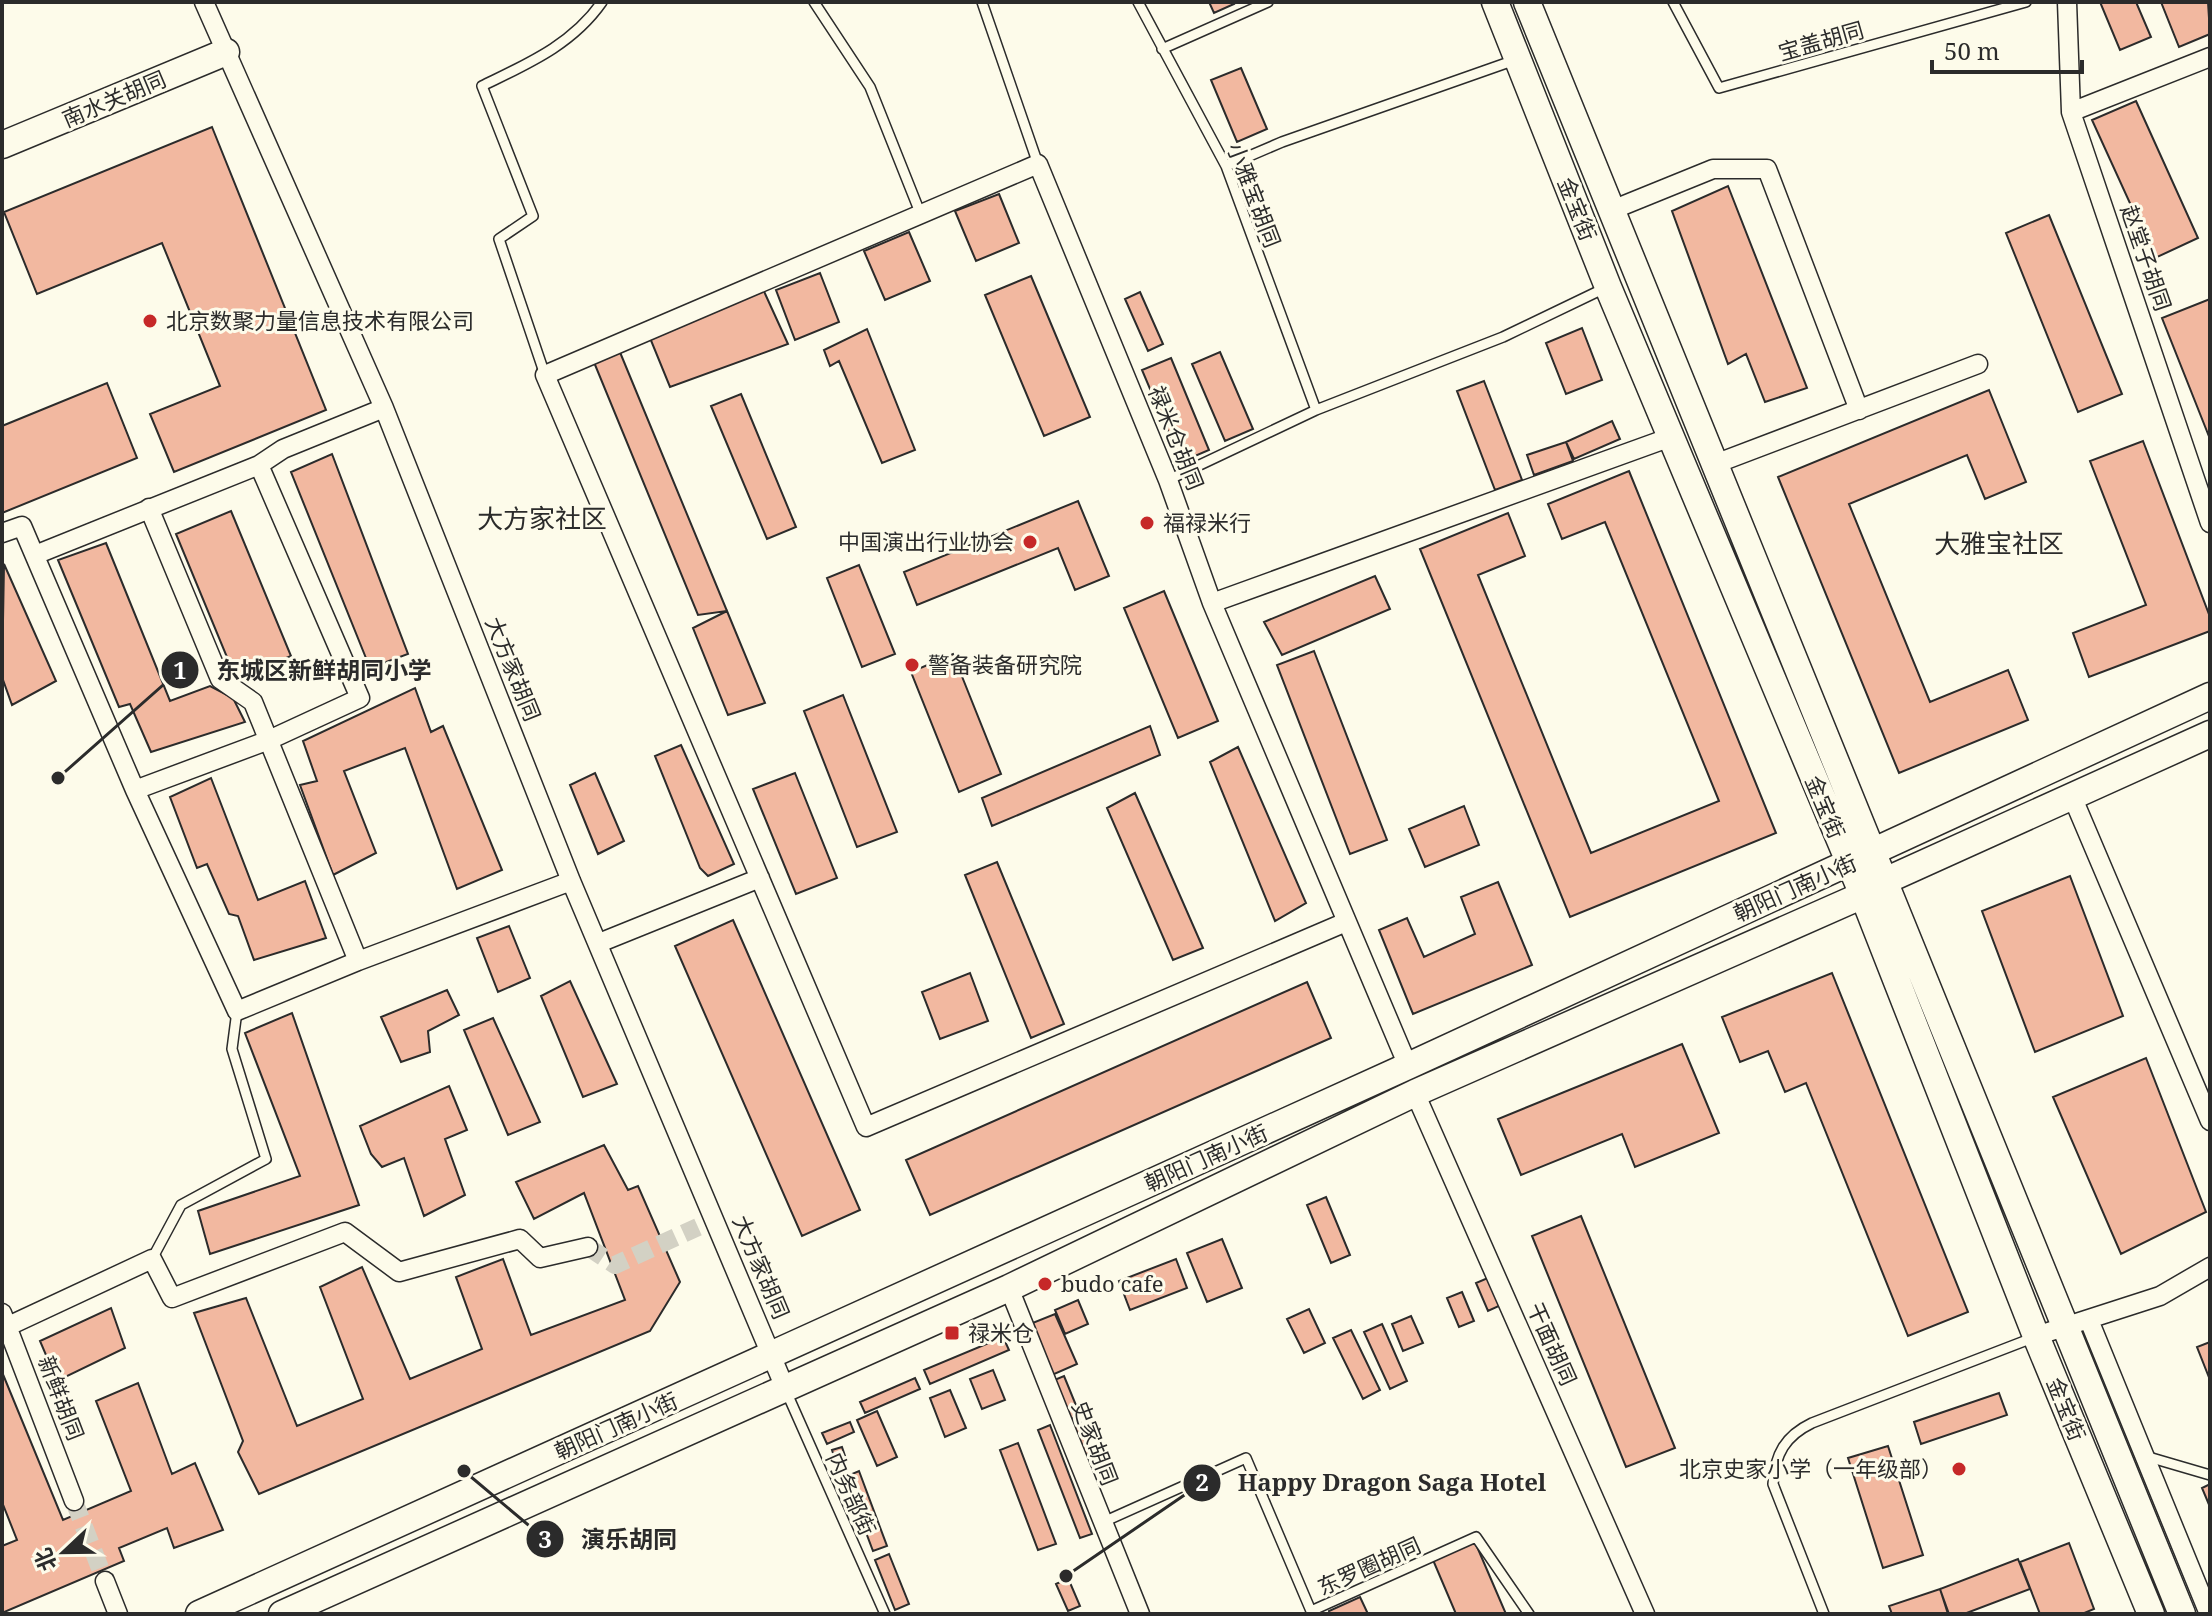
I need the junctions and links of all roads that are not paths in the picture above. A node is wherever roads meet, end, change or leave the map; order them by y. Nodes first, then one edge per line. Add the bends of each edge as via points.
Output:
1 (204, 2) edge
2 (602, 2) edge
3 (814, 2) edge
4 (982, 2) edge
5 (1138, 2) edge
6 (1268, 2) edge
7 (1495, 2) edge
8 (1527, 2) edge
9 (1673, 2) edge
10 (2026, 2) edge
11 (2067, 2) edge
12 (1162, 49) junction
13 (226, 52) junction
14 (2210, 57) edge
15 (1518, 59) junction
16 (2071, 112) junction
17 (2, 145) edge
18 (1038, 164) junction
19 (1226, 166) junction
20 (1612, 210) junction
21 (921, 215) junction
22 (1608, 287) junction
23 (1978, 364) dead end
24 (545, 375) junction
25 (384, 408) junction
26 (1316, 410) junction
27 (1859, 410) junction
28 (1671, 437) junction
29 (1715, 464) junction
30 (259, 465) junction
31 (1168, 480) junction
32 (149, 508) junction
33 (2210, 523) edge
34 (2, 533) edge
35 (35, 555) junction
36 (1212, 603) junction
37 (2210, 696) edge
38 (2210, 734) edge
39 (269, 740) junction
40 (135, 790) junction
41 (2072, 796) junction
42 (1874, 852) junction
43 (1848, 862) junction
44 (760, 878) junction
45 (1887, 880) junction
46 (571, 881) junction
47 (1863, 895) junction
48 (1346, 922) junction
49 (599, 943) junction
50 (358, 961) junction
51 (237, 1011) junction
52 (1408, 1066) junction
53 (1415, 1093) junction
54 (2210, 1121) edge
55 (588, 1247) tunnel mouth
56 (152, 1259) junction
57 (2210, 1267) edge
58 (1009, 1288) junction
59 (4, 1323) edge
60 (2078, 1324) junction
61 (2036, 1336) junction
62 (772, 1355) junction
63 (785, 1388) junction
64 (2145, 1456) junction
65 (2210, 1475) edge
66 (74, 1501) tunnel mouth
67 (1101, 1523) junction
68 (105, 1581) tunnel mouth
69 (2204, 1583) edge
70 (118, 1614) edge
71 (199, 1614) edge
72 (282, 1614) edge
73 (885, 1614) edge
74 (1140, 1614) edge
75 (1529, 1614) edge
76 (1645, 1614) edge
77 (1824, 1614) edge
78 (2151, 1614) edge
79 (2182, 1614) edge
80 (2209, 1614) edge

1 - 13 street, 大方家胡同
2 - 24 lane via 590,20 548,54 482,86 533,216 499,239
3 - 21 lane via 870,87
4 - 18 lane, 禄米仓胡同
5 - 12 lane, 小雅宝胡同
6 - 12 lane
7 - 15 main road, 金宝街
8 - 20 main road, 金宝街
9 - 10 lane, 宝盖胡同 via 1719,88
11 - 16 street, 赵堂子胡同
12 - 19 lane, 小雅宝胡同
13 - 17 main road, 南水关胡同
13 - 25 street, 大方家胡同
14 - 16 street
15 - 19 lane
15 - 22 main road, 金宝街
16 - 33 street, 赵堂子胡同
18 - 21 street
18 - 31 street, 禄米仓胡同
19 - 26 lane, 小雅宝胡同
20 - 27 street via 1713,169 1767,169
20 - 29 main road, 金宝街
21 - 24 street
22 - 26 lane via 1503,337
22 - 28 main road, 金宝街
23 - 27 street
24 - 44 street
25 - 30 street via 283,449
25 - 46 street, 大方家胡同
26 - 31 lane
27 - 29 street
28 - 36 street
28 - 43 main road, 金宝街
29 - 42 main road, 金宝街
30 - 32 street
30 - 39 street via 360,698
31 - 36 street, 禄米仓胡同
32 - 35 street
32 - 39 street via 220,679 253,702
34 - 35 street via 22,526
35 - 40 street
36 - 48 street, 禄米仓胡同
37 - 42 main road, 朝阳门南小街
38 - 41 main road, 朝阳门南小街
39 - 40 street
39 - 50 street
40 - 51 street
41 - 45 main road, 朝阳门南小街
41 - 54 street
42 - 43 main road, 朝阳门南小街
42 - 45 main road, 金宝街
43 - 47 main road, 金宝街
43 - 52 main road, 朝阳门南小街
44 - 48 street via 866,1127
44 - 49 street
45 - 47 main road, 朝阳门南小街
45 - 60 main road, 金宝街
46 - 49 street, 大方家胡同
46 - 50 street
47 - 53 main road, 朝阳门南小街
47 - 61 main road, 金宝街
48 - 52 street, 禄米仓胡同
49 - 62 street, 大方家胡同 via 707,1225
50 - 51 street
51 - 56 lane via 232,1049 266,1159 181,1205
52 - 62 main road, 朝阳门南小街
53 - 58 main road, 朝阳门南小街
53 - 76 street, 干面胡同
55 - 56 street via 540,1258 520,1239 399,1272 345,1232 172,1298
56 - 59 street
57 - 60 street via 2160,1296
58 - 63 main road, 朝阳门南小街
58 - 67 street, 史家胡同
59 - 66 street, 新鲜胡同
60 - 61 street
60 - 64 street
60 - 79 main road, 金宝街
61 - 77 lane via 1812,1423 1784,1443 1775,1461 1776,1494
61 - 78 main road, 金宝街
62 - 63 street, 大方家胡同
62 - 71 main road, 朝阳门南小街
63 - 72 main road, 朝阳门南小街
63 - 73 lane, 内务部街
64 - 65 lane
64 - 69 street
67 - 74 street, 史家胡同
67 - 75 lane, 东罗圈胡同 via 1246,1458 1311,1611 1476,1537
68 - 70 street
69 - 80 street

